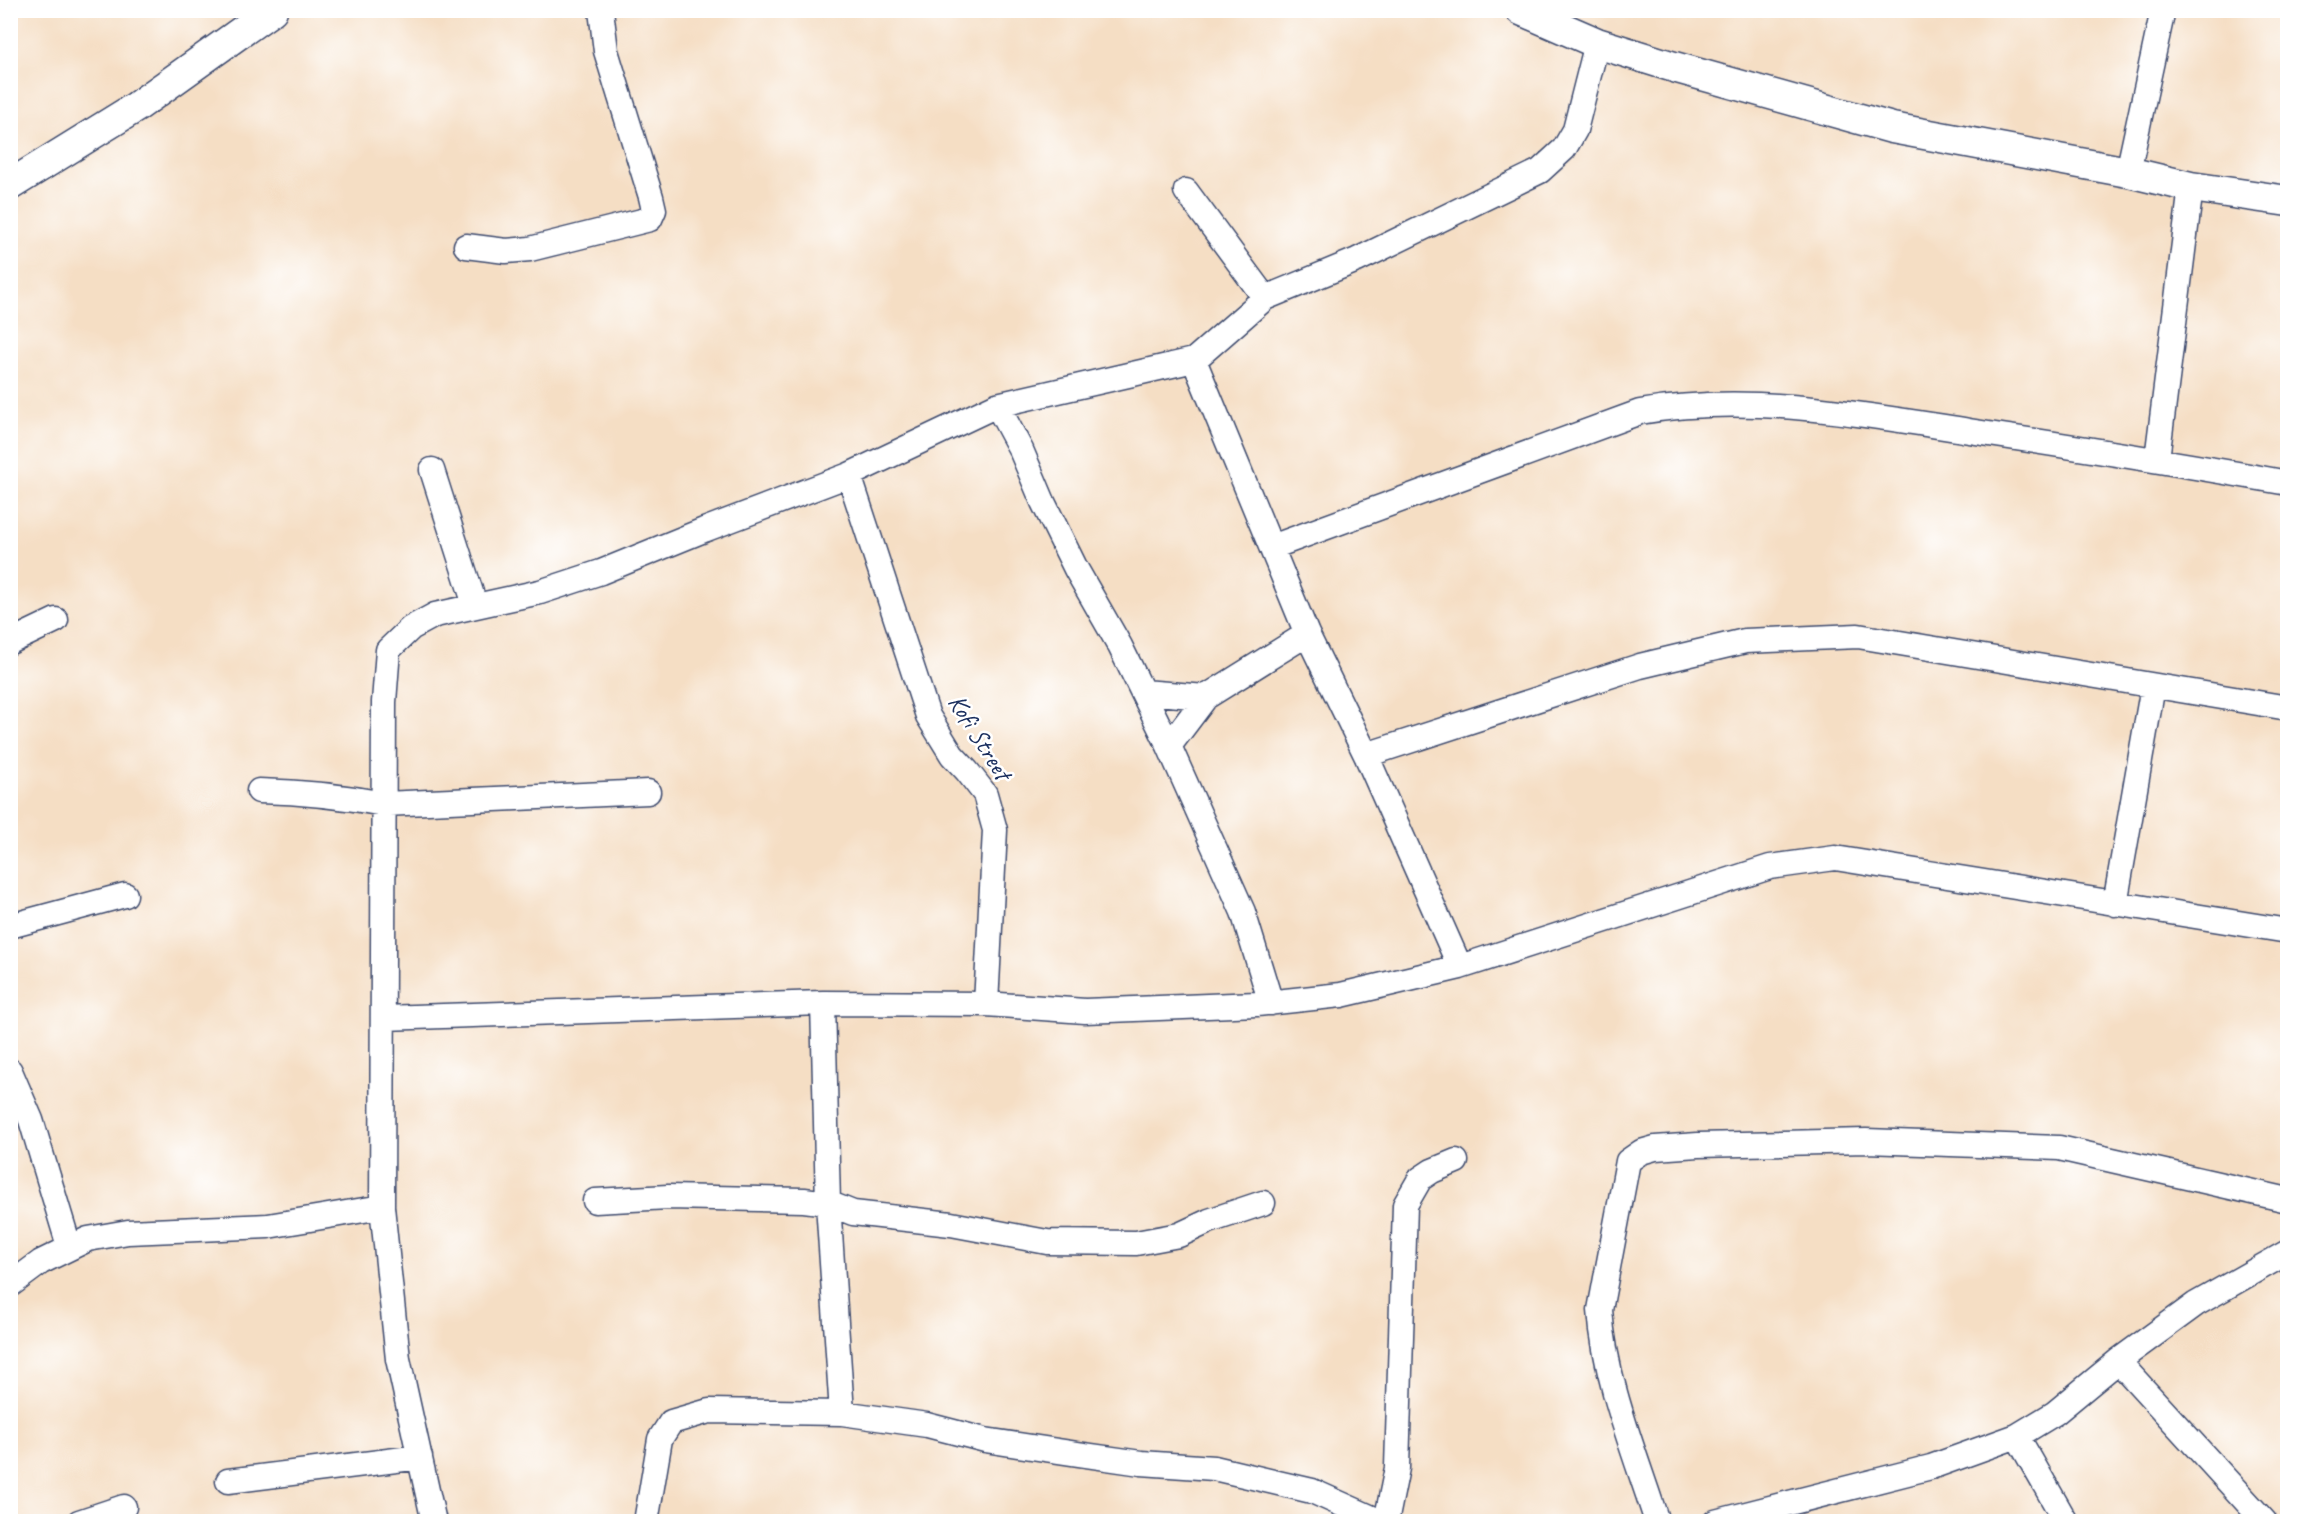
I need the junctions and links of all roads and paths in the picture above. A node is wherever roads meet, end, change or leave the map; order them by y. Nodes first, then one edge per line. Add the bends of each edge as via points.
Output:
1 (272, 10) edge
2 (601, 10) edge
3 (1521, 10) edge
4 (2163, 10) edge
5 (1597, 43) junction
6 (2128, 172) junction
7 (10, 185) edge
8 (2192, 187) junction
9 (1186, 191) dead end
10 (2288, 201) edge
11 (466, 246) dead end
12 (1265, 298) junction
13 (1194, 360) junction
14 (997, 405) junction
15 (2157, 459) junction
16 (432, 470) dead end
17 (849, 475) junction
18 (2288, 483) edge
19 (1272, 547) junction
20 (475, 605) junction
21 (57, 620) dead end
22 (1307, 634) junction
23 (10, 642) edge
24 (2153, 686) junction
25 (1143, 692) junction
26 (1206, 697) junction
27 (2288, 708) edge
28 (1169, 746) junction
29 (1366, 755) junction
30 (259, 790) dead end
31 (648, 792) dead end
32 (384, 804) junction
33 (126, 895) dead end
34 (2115, 904) junction
35 (10, 926) edge
36 (2288, 931) edge
37 (1460, 967) junction
38 (823, 1003) junction
39 (1271, 1003) junction
40 (986, 1004) junction
41 (384, 1018) junction
42 (10, 1071) edge
43 (1456, 1161) dead end
44 (2288, 1200) edge
45 (595, 1201) dead end
46 (828, 1203) junction
47 (1263, 1203) dead end
48 (382, 1207) junction
49 (69, 1246) junction
50 (2288, 1252) edge
51 (10, 1285) edge
52 (2118, 1361) junction
53 (842, 1413) junction
54 (2017, 1436) junction
55 (420, 1457) junction
56 (228, 1481) dead end
57 (124, 1507) dead end
58 (80, 1521) edge
59 (434, 1521) edge
60 (646, 1521) edge
61 (1381, 1521) edge
62 (1386, 1521) edge
63 (1657, 1521) edge
64 (1715, 1521) edge
65 (2066, 1521) edge
66 (2265, 1521) edge

1 - 7 street via 136,107
2 - 11 street via 606,51 651,197 654,210 650,219 530,249
3 - 5 street
4 - 6 street
5 - 6 street via 1893,128
5 - 12 street via 1575,130 1564,149 1540,171 1357,260
6 - 8 street
8 - 10 street
8 - 15 street
9 - 12 street
12 - 13 street
13 - 14 street
13 - 19 street
14 - 17 street
14 - 25 street via 1076,569
15 - 18 street
15 - 19 street via 1837,410 1675,406 1640,412
16 - 20 street
17 - 20 street via 601,572 540,592
17 - 40 street, Kofi Street via 928,716 952,755 985,794 995,830
19 - 22 street
20 - 32 street via 435,615 411,628 388,650
21 - 23 street
22 - 26 street
22 - 29 street
24 - 27 street
24 - 29 street via 1858,636 1745,641 1640,666
24 - 34 street
25 - 26 street
25 - 28 street
26 - 28 street
28 - 39 street via 1243,912
29 - 37 street
30 - 32 street via 342,796
31 - 32 street
32 - 41 street
33 - 35 street
34 - 36 street
34 - 37 street via 1835,858 1770,867
37 - 39 street via 1341,995
38 - 40 street
38 - 41 street
38 - 46 street
39 - 40 street via 1085,1011
41 - 48 street
42 - 49 street via 31,1120
43 - 62 street via 1420,1179 1405,1205 1397,1468
44 - 63 street via 2058,1148 1866,1142 1698,1145 1641,1152 1628,1161 1600,1310 1619,1406
45 - 46 street via 668,1197
46 - 47 street via 853,1213 951,1224 1047,1242 1125,1243 1179,1235
46 - 53 street
48 - 49 street via 268,1226 128,1232
48 - 55 street via 398,1359
49 - 51 street
50 - 52 street via 2196,1304
52 - 54 street via 2055,1413
52 - 66 street
53 - 60 street via 709,1411 671,1422 660,1439
53 - 61 street via 1078,1454 1214,1468 1312,1491
54 - 64 street via 1930,1467
54 - 65 street
55 - 56 street
55 - 59 street
57 - 58 street

